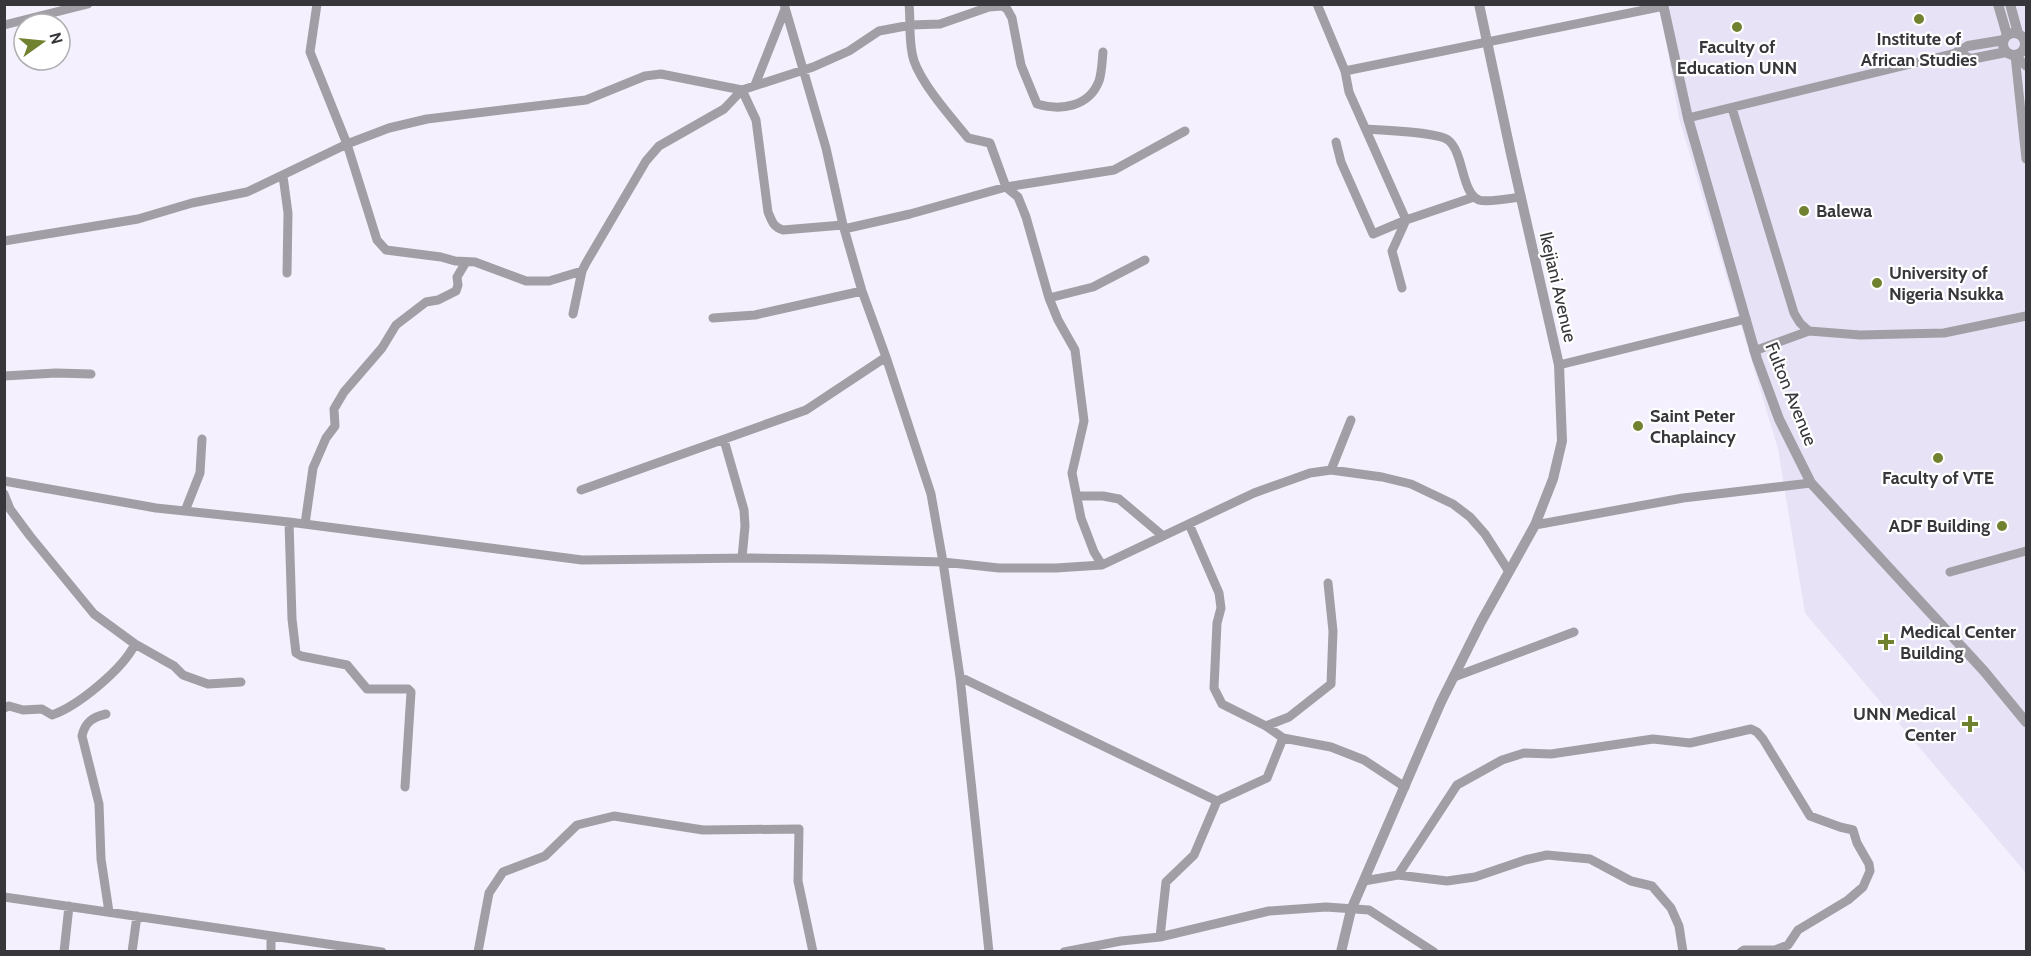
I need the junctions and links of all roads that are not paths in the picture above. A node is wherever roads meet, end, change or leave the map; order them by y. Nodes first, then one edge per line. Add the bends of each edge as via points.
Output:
1 (88, 4) edge
2 (317, 4) edge
3 (909, 4) edge
4 (1317, 4) edge
5 (1479, 4) edge
6 (1998, 4) edge
7 (2010, 4) edge
8 (1663, 5) edge
9 (786, 6) edge
10 (4, 25) edge
11 (911, 25) junction
12 (2019, 40) edge
13 (1488, 43) junction
14 (1104, 52) dead end
15 (1956, 53) junction
16 (2011, 53) junction
17 (2026, 66) edge
18 (802, 70) junction
19 (1345, 71) junction
20 (755, 85) junction
21 (742, 90) junction
22 (1732, 108) junction
23 (1688, 118) junction
24 (1366, 129) junction
25 (1185, 131) dead end
26 (1335, 142) dead end
27 (347, 144) junction
28 (2026, 159) edge
29 (283, 176) junction
30 (1006, 187) junction
31 (1474, 197) junction
32 (1521, 197) junction
33 (1406, 220) junction
34 (843, 227) junction
35 (4, 240) edge
36 (1144, 261) dead end
37 (466, 262) junction
38 (582, 271) junction
39 (287, 273) dead end
40 (1402, 288) dead end
41 (862, 291) junction
42 (1049, 298) junction
43 (573, 314) dead end
44 (2026, 316) edge
45 (713, 318) dead end
46 (1746, 319) junction
47 (1809, 331) junction
48 (1754, 351) junction
49 (886, 357) junction
50 (1559, 365) junction
51 (91, 374) dead end
52 (4, 376) edge
53 (1351, 420) dead end
54 (202, 439) dead end
55 (724, 440) junction
56 (1331, 470) junction
57 (4, 481) edge
58 (1811, 483) junction
59 (581, 490) dead end
60 (4, 494) edge
61 (1077, 496) junction
62 (185, 511) junction
63 (289, 522) junction
64 (305, 524) junction
65 (1189, 524) junction
66 (1535, 525) junction
67 (1163, 536) junction
68 (2026, 551) edge
69 (742, 558) junction
70 (943, 562) junction
71 (1102, 565) junction
72 (1508, 570) junction
73 (1950, 572) dead end
74 (1328, 583) dead end
75 (1574, 632) dead end
76 (135, 644) junction
77 (960, 677) junction
78 (1454, 677) junction
79 (241, 682) dead end
80 (4, 708) edge
81 (106, 714) dead end
82 (2026, 722) edge
83 (1266, 726) junction
84 (1283, 738) junction
85 (405, 787) dead end
86 (1405, 787) junction
87 (1217, 801) junction
88 (1398, 875) junction
89 (1364, 881) junction
90 (4, 897) edge
91 (69, 906) junction
92 (1351, 910) junction
93 (110, 912) junction
94 (137, 916) junction
95 (271, 936) junction
96 (1160, 937) junction
97 (64, 951) edge
98 (132, 951) edge
99 (271, 951) edge
100 (382, 951) edge
101 (478, 951) edge
102 (813, 951) edge
103 (989, 951) edge
104 (1064, 951) edge
105 (1341, 951) edge
106 (1434, 951) edge
107 (1683, 951) edge
108 (1741, 951) edge

1 - 10 street
2 - 27 street via 310,52
3 - 11 street
4 - 19 street
5 - 13 street, Ikejiani Avenue
6 - 12 street
7 - 12 street
8 - 13 street
8 - 23 street, Fulton Avenue
9 - 18 street
9 - 20 street
11 - 14 street via 940,24 976,10 1002,6 1007,9 1028,84 1037,104 1049,108 1069,107 1089,96 1099,82
11 - 18 street via 879,31 849,51
11 - 30 street via 915,62 926,82 968,138 990,143
12 - 15 street via 1968,46
12 - 16 street via 2019,54
12 - 16 street via 2004,48
13 - 19 street
13 - 32 street, Ikejiani Avenue
15 - 16 street via 1971,59
15 - 22 street
16 - 17 street
16 - 28 street
18 - 20 street
18 - 34 street via 826,148
19 - 24 street via 1349,92
20 - 21 street
21 - 27 street via 667,74 645,76 585,100 427,119
21 - 34 street via 756,120 768,212 773,223 783,230
21 - 38 street via 724,109 659,146 646,161
22 - 23 street
22 - 47 street via 1794,313
23 - 46 street, Fulton Avenue
24 - 31 street via 1443,136 1455,147
24 - 33 street
25 - 30 street via 1114,170
26 - 33 street via 1373,234
27 - 29 street
27 - 37 street via 377,240 386,250
29 - 35 street via 247,192 138,219
29 - 39 street via 288,213
30 - 34 street via 909,214
30 - 42 street via 1018,197 1026,217
31 - 32 street via 1481,201
31 - 33 street
32 - 50 street, Ikejiani Avenue
33 - 40 street via 1392,251
34 - 41 street
36 - 42 street via 1093,287
37 - 38 street via 526,281 549,281
37 - 64 street via 457,277 456,291 426,302 396,325 382,348 344,392 334,409 335,426 313,468
38 - 43 street
41 - 45 street via 755,315
41 - 49 street
42 - 61 street via 1075,350 1084,421 1072,473
44 - 47 street via 1944,333 1860,335
46 - 48 street, Fulton Avenue
46 - 50 street
47 - 48 street
48 - 58 street, Fulton Avenue via 1779,419
49 - 55 street via 806,410
49 - 70 street via 931,494
50 - 66 street, Ikejiani Avenue via 1562,441 1553,479
51 - 52 street
53 - 56 street
54 - 62 street via 200,473
55 - 59 street
55 - 69 street via 744,510
56 - 65 street via 1310,473 1254,493
56 - 72 street via 1411,484 1453,504 1485,534
57 - 62 street
58 - 66 street via 1673,500
58 - 82 street, Fulton Avenue
60 - 76 street via 30,536 94,614
61 - 67 street via 1119,499
61 - 71 street via 1081,518
62 - 63 street
63 - 64 street
63 - 85 street via 296,653 347,665 367,689 411,692
64 - 69 street via 582,560
65 - 67 street
65 - 83 street via 1220,600 1214,688 1222,704
66 - 72 street, Ikejiani Avenue
67 - 71 street
68 - 73 street
69 - 70 street
70 - 71 street via 999,568
70 - 77 street
72 - 78 street, Ikejiani Avenue
74 - 83 street via 1333,631 1331,684 1289,717
75 - 78 street
76 - 79 street via 183,675 208,684
76 - 80 street via 121,666 62,712 52,715 42,709
77 - 87 street
77 - 103 street
78 - 86 street, Ikejiani Avenue
81 - 93 street via 95,716 84,727 82,736 99,804 100,859
83 - 84 street
84 - 86 street via 1331,747 1364,760
84 - 87 street via 1267,777
86 - 89 street, Ikejiani Avenue
87 - 96 street via 1194,855 1166,882
88 - 89 street
88 - 107 street via 1447,881 1475,877 1547,855 1590,859 1631,882 1652,886 1671,908
88 - 108 street via 1457,785 1502,760 1524,753 1551,754 1653,740 1690,743 1751,729 1763,739 1810,816 1853,830 1870,871 1863,887 1798,930 1788,945 1775,950
89 - 92 street, Ikejiani Avenue
90 - 91 street
91 - 93 street
91 - 97 street
92 - 96 street via 1269,911
92 - 105 street, Ikejiani Avenue
92 - 106 street via 1369,910
93 - 94 street
94 - 95 street
94 - 98 street
95 - 99 street
95 - 100 street
96 - 104 street
101 - 102 street via 489,893 503,872 545,856 577,825 614,816 703,830 799,829 798,881

